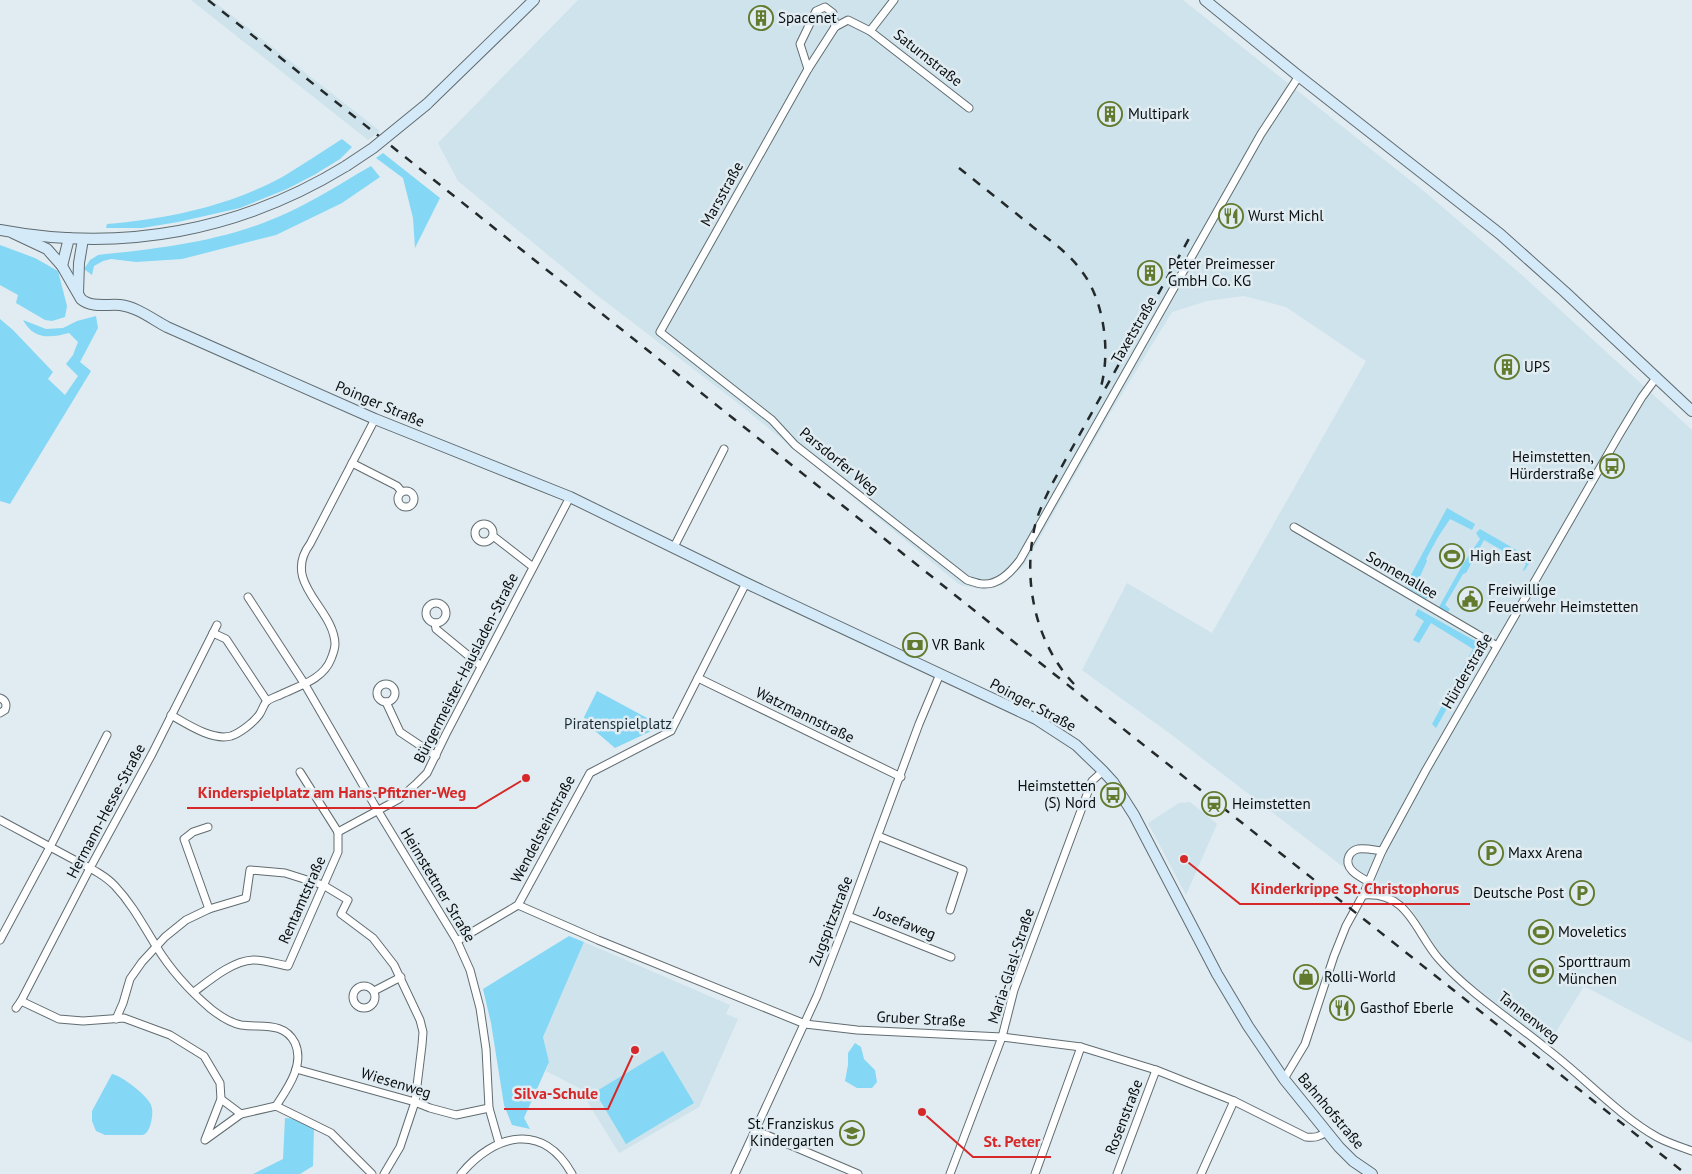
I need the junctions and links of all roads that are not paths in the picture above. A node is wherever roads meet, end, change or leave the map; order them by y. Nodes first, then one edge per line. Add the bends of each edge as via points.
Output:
1 (534, 0) edge
2 (894, 0) edge
3 (1205, 0) edge
4 (835, 27) junction
5 (870, 31) junction
6 (808, 69) junction
7 (1299, 76) junction
8 (969, 108) dead end
9 (0, 230) edge
10 (13, 233) junction
11 (69, 238) junction
12 (83, 239) junction
13 (62, 266) junction
14 (78, 292) junction
15 (660, 332) joint
16 (1656, 378) junction
17 (1692, 411) edge
18 (375, 419) junction
19 (724, 449) dead end
20 (352, 463) junction
21 (402, 492) dead end
22 (570, 497) junction
23 (1294, 528) dead end
24 (493, 536) dead end
25 (674, 547) junction
26 (533, 567) junction
27 (746, 582) junction
28 (982, 585) joint
29 (248, 596) dead end
30 (435, 623) dead end
31 (217, 625) dead end
32 (213, 634) junction
33 (1497, 646) junction
34 (481, 666) junction
35 (940, 674) junction
36 (698, 678) junction
37 (304, 683) junction
38 (0, 698) edge
39 (267, 701) junction
40 (386, 702) dead end
41 (0, 713) edge
42 (171, 715) junction
43 (107, 735) dead end
44 (436, 756) junction
45 (1103, 770) junction
46 (300, 772) dead end
47 (900, 777) junction
48 (378, 811) junction
49 (0, 820) edge
50 (208, 827) dead end
51 (338, 832) junction
52 (878, 836) junction
53 (50, 847) junction
54 (1382, 851) junction
55 (90, 868) junction
56 (1368, 882) junction
57 (323, 885) junction
58 (1363, 895) junction
59 (518, 905) junction
60 (208, 909) junction
61 (950, 910) dead end
62 (848, 916) junction
63 (0, 940) edge
64 (457, 941) junction
65 (156, 947) junction
66 (951, 957) dead end
67 (401, 977) junction
68 (374, 991) dead end
69 (194, 992) junction
70 (116, 1019) junction
71 (805, 1024) junction
72 (1002, 1037) junction
73 (1081, 1047) junction
74 (296, 1069) junction
75 (1156, 1070) junction
76 (1284, 1079) junction
77 (221, 1099) junction
78 (1234, 1101) junction
79 (415, 1102) junction
80 (276, 1106) junction
81 (489, 1108) junction
82 (241, 1114) junction
83 (756, 1130) junction
84 (1326, 1132) junction
85 (499, 1143) junction
86 (1692, 1152) edge
87 (1352, 1161) junction
88 (372, 1174) edge
89 (384, 1174) edge
90 (461, 1174) edge
91 (572, 1174) edge
92 (736, 1174) edge
93 (858, 1174) edge
94 (950, 1174) edge
95 (1035, 1174) edge
96 (1117, 1174) edge
97 (1201, 1174) edge
98 (1355, 1174) edge
99 (1372, 1174) edge

1 - 12 street, bridge via 427,104 380,142 320,182 291,197 218,223 148,236
2 - 5 street
3 - 7 street
4 - 5 street via 848,20
4 - 6 street, Marsstraße
4 - 6 street via 833,13 825,7 816,11 800,44
5 - 8 street, Saturnstraße
6 - 15 street, Marsstraße
7 - 16 street via 1500,234
7 - 28 street, Taxetstraße via 1261,134 1020,560 996,582
9 - 10 street
10 - 11 street
10 - 13 street, Poinger Straße via 47,249
11 - 12 street
11 - 13 street
12 - 14 street
13 - 14 street, Poinger Straße
14 - 18 street, Poinger Straße via 81,299 89,304 122,305 138,310 167,327
15 - 28 street, Parsdorfer Weg via 772,420 822,467 966,580
16 - 17 street
16 - 33 street, Hürderstraße via 1619,435
18 - 20 street
18 - 22 street, Poinger Straße
19 - 25 street
20 - 21 street via 398,486
20 - 37 street via 304,552 300,567 333,631 336,646 320,676
22 - 25 street, Poinger Straße
22 - 26 street, Bürgermeister-Hausladen-Straße
23 - 33 street, Sonnenallee
24 - 26 street
25 - 27 street, Poinger Straße
26 - 34 street, Bürgermeister-Hausladen-Straße
27 - 35 street, Poinger Straße
27 - 36 street, Wendelsteinstraße
29 - 37 street, Heimstettner Straße
30 - 34 street via 436,630
31 - 32 street, Hermann-Hesse-Straße
32 - 39 street via 226,639
32 - 42 street, Hermann-Hesse-Straße
33 - 54 street, Hürderstraße
34 - 44 street, Bürgermeister-Hausladen-Straße
35 - 45 street, Poinger Straße via 1036,719 1076,745
35 - 47 street, Zugspitzstraße
36 - 47 street, Watzmannstraße
36 - 59 street, Wendelsteinstraße via 671,731 590,772
37 - 39 street
37 - 48 street, Heimstettner Straße
38 - 41 street via 6,705
39 - 42 street via 259,716 231,736 213,735
40 - 44 street via 400,732
42 - 55 street, Hermann-Hesse-Straße
43 - 53 street
44 - 48 street, Bürgermeister-Hausladen-Straße via 417,783
45 - 72 street, Maria-Glasl-Straße via 1092,781 1014,990
45 - 76 street, Poinger Straße via 1134,815 1229,996
46 - 51 street
47 - 52 street, Zugspitzstraße
48 - 51 street, Bürgermeister-Hausladen-Straße
48 - 64 street, Heimstettner Straße
49 - 53 street
50 - 60 street via 184,839
51 - 57 street, Rentamtstraße via 338,852
52 - 61 street via 963,870
52 - 62 street, Zugspitzstraße
53 - 55 street
53 - 63 street
54 - 56 street, Hürderstraße
54 - 56 street via 1358,850 1349,857 1355,874
55 - 65 street via 128,900
55 - 70 street, Hermann-Hesse-Straße via 19,1004 58,1019
56 - 58 street, Hürderstraße
57 - 60 street via 285,872 250,870 246,898
57 - 67 street via 348,900 341,914 373,938
57 - 69 street, Rentamtstraße via 288,966 244,961
58 - 76 street, Bahnhofstraße via 1334,956 1305,1044
58 - 86 street, Tannenweg via 1386,898 1404,908 1438,958 1458,978 1636,1123
59 - 64 street, Wendelsteinstraße
59 - 71 street, Gruber Straße
60 - 65 street via 186,920
62 - 66 street, Josefaweg
62 - 71 street, Zugspitzstraße
64 - 81 street, Heimstettner Straße via 470,970 480,1008
65 - 69 street
65 - 70 street via 130,979
67 - 68 street
67 - 79 street via 423,1032
69 - 74 street via 230,1021 241,1025 276,1027 288,1033 296,1044
70 - 77 street via 124,1018 170,1034 204,1056 220,1083
71 - 72 street, Gruber Straße via 857,1030
71 - 83 street, Zugspitzstraße
72 - 73 street, Gruber Straße
72 - 94 street, Maria-Glasl-Straße
73 - 75 street, Gruber Straße
73 - 95 street
74 - 79 street, Wiesenweg
74 - 80 street
75 - 78 street, Gruber Straße
75 - 96 street, Rosenstraße
76 - 84 street, Bahnhofstraße
77 - 82 street
77 - 82 street via 204,1140
78 - 84 street, Gruber Straße via 1306,1137 1314,1138
78 - 97 street
79 - 81 street, Wiesenweg via 456,1115
79 - 89 street via 400,1147
80 - 82 street
80 - 88 street via 331,1133
81 - 85 street, Heimstettner Straße
83 - 92 street, Zugspitzstraße
83 - 93 street
84 - 87 street, Bahnhofstraße
85 - 90 street via 478,1156
85 - 91 street via 519,1139 542,1142 556,1153
87 - 98 street
87 - 99 street, Bahnhofstraße

